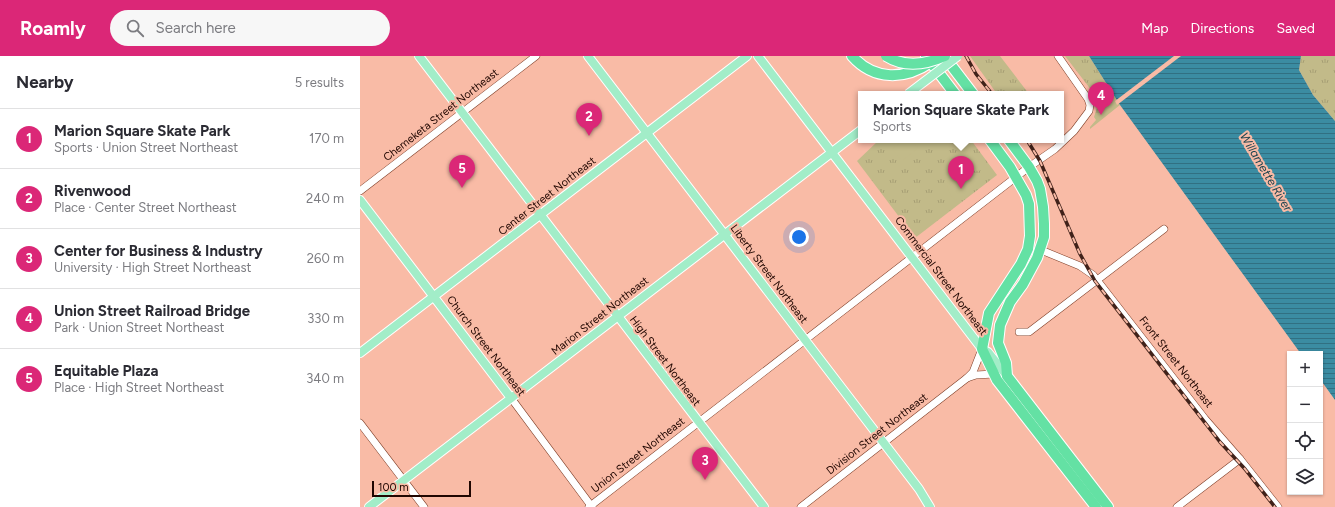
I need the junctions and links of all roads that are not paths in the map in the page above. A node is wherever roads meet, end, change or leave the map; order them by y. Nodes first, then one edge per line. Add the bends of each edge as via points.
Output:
1 (418, 56) edge
2 (536, 56) edge
3 (588, 56) edge
4 (747, 56) edge
5 (758, 56) edge
6 (852, 56) edge
7 (886, 56) edge
8 (944, 56) edge
9 (958, 56) edge
10 (1058, 56) edge
11 (928, 59) edge
12 (912, 91) edge
13 (953, 91) edge
14 (971, 91) edge
15 (462, 113) junction
16 (858, 132) edge
17 (647, 133) junction
18 (1064, 142) edge
19 (992, 143) edge
20 (1011, 143) edge
21 (1063, 143) edge
22 (831, 152) junction
23 (1029, 167) junction
24 (1016, 177) junction
25 (360, 191) edge
26 (360, 200) edge
27 (540, 215) junction
28 (1164, 229) dead end
29 (1030, 231) junction
30 (724, 234) junction
31 (1041, 250) junction
32 (912, 258) junction
33 (1097, 280) junction
34 (434, 297) junction
35 (618, 316) junction
36 (1019, 332) dead end
37 (805, 340) junction
38 (982, 349) junction
39 (360, 353) edge
40 (994, 374) junction
41 (1007, 376) junction
42 (967, 378) junction
43 (511, 398) junction
44 (698, 422) junction
45 (360, 423) edge
46 (883, 443) junction
47 (1240, 459) junction
48 (404, 480) junction
49 (591, 506) edge
50 (369, 507) edge
51 (424, 507) edge
52 (764, 507) edge
53 (801, 507) edge
54 (930, 507) edge
55 (1096, 507) edge
56 (1108, 507) edge
57 (1177, 507) edge
58 (1278, 507) edge

1 - 15 main road, High Street Northeast
2 - 15 street, Chemeketa Street Northeast
3 - 17 main road, Liberty Street Northeast
4 - 17 main road, Center Street Northeast
5 - 22 main road, Commercial Street Northeast
6 - 11 highway via 869,70 890,75 912,72
7 - 8 highway, bridge via 895,61 913,64
8 - 14 highway
9 - 12 main road, bridge
10 - 18 street, Union Street Northeast via 1090,105 1089,111
11 - 13 highway
15 - 25 street, Chemeketa Street Northeast
15 - 27 main road, High Street Northeast
16 - 22 main road, Marion Street Northeast
17 - 27 main road, Center Street Northeast
17 - 30 main road, Liberty Street Northeast
19 - 24 highway
20 - 23 highway
21 - 23 street, Union Street Northeast
22 - 30 main road, Marion Street Northeast
22 - 32 main road, Commercial Street Northeast
23 - 24 street, Union Street Northeast
23 - 31 highway via 1040,189 1043,207
24 - 29 highway via 1029,204
24 - 32 street, Union Street Northeast
26 - 34 main road, Church Street Northeast
27 - 34 main road, Center Street Northeast
27 - 35 main road, High Street Northeast
28 - 33 street
29 - 31 highway
29 - 38 highway via 1030,242 1021,264 989,314
30 - 35 main road, Marion Street Northeast
30 - 37 main road, Liberty Street Northeast
31 - 33 street, Front Street Northeast via 1080,266
31 - 41 highway via 1010,302 1000,325 998,343 1006,363
32 - 37 street, Union Street Northeast
32 - 38 main road, Commercial Street Northeast
33 - 36 street via 1029,332
33 - 47 street, Front Street Northeast via 1205,419
34 - 39 main road, Center Street Northeast
34 - 43 main road, Church Street Northeast
35 - 43 main road, Marion Street Northeast
35 - 44 main road, High Street Northeast
37 - 44 street, Union Street Northeast
37 - 46 main road, Liberty Street Northeast
38 - 40 highway
38 - 41 main road, Commercial Street Northeast via 988,352
38 - 42 street via 973,372
40 - 42 street
40 - 55 highway
41 - 56 highway, Commercial Street Northeast
42 - 46 street, Division Street Northeast
43 - 48 main road, Marion Street Northeast
43 - 49 street, Church Street Northeast
44 - 49 street, Union Street Northeast
44 - 52 main road, High Street Northeast
45 - 48 street
46 - 53 street, Division Street Northeast
46 - 54 main road, Liberty Street Northeast
47 - 57 street
47 - 58 street, Front Street Northeast
48 - 50 main road, Marion Street Northeast
48 - 51 street

